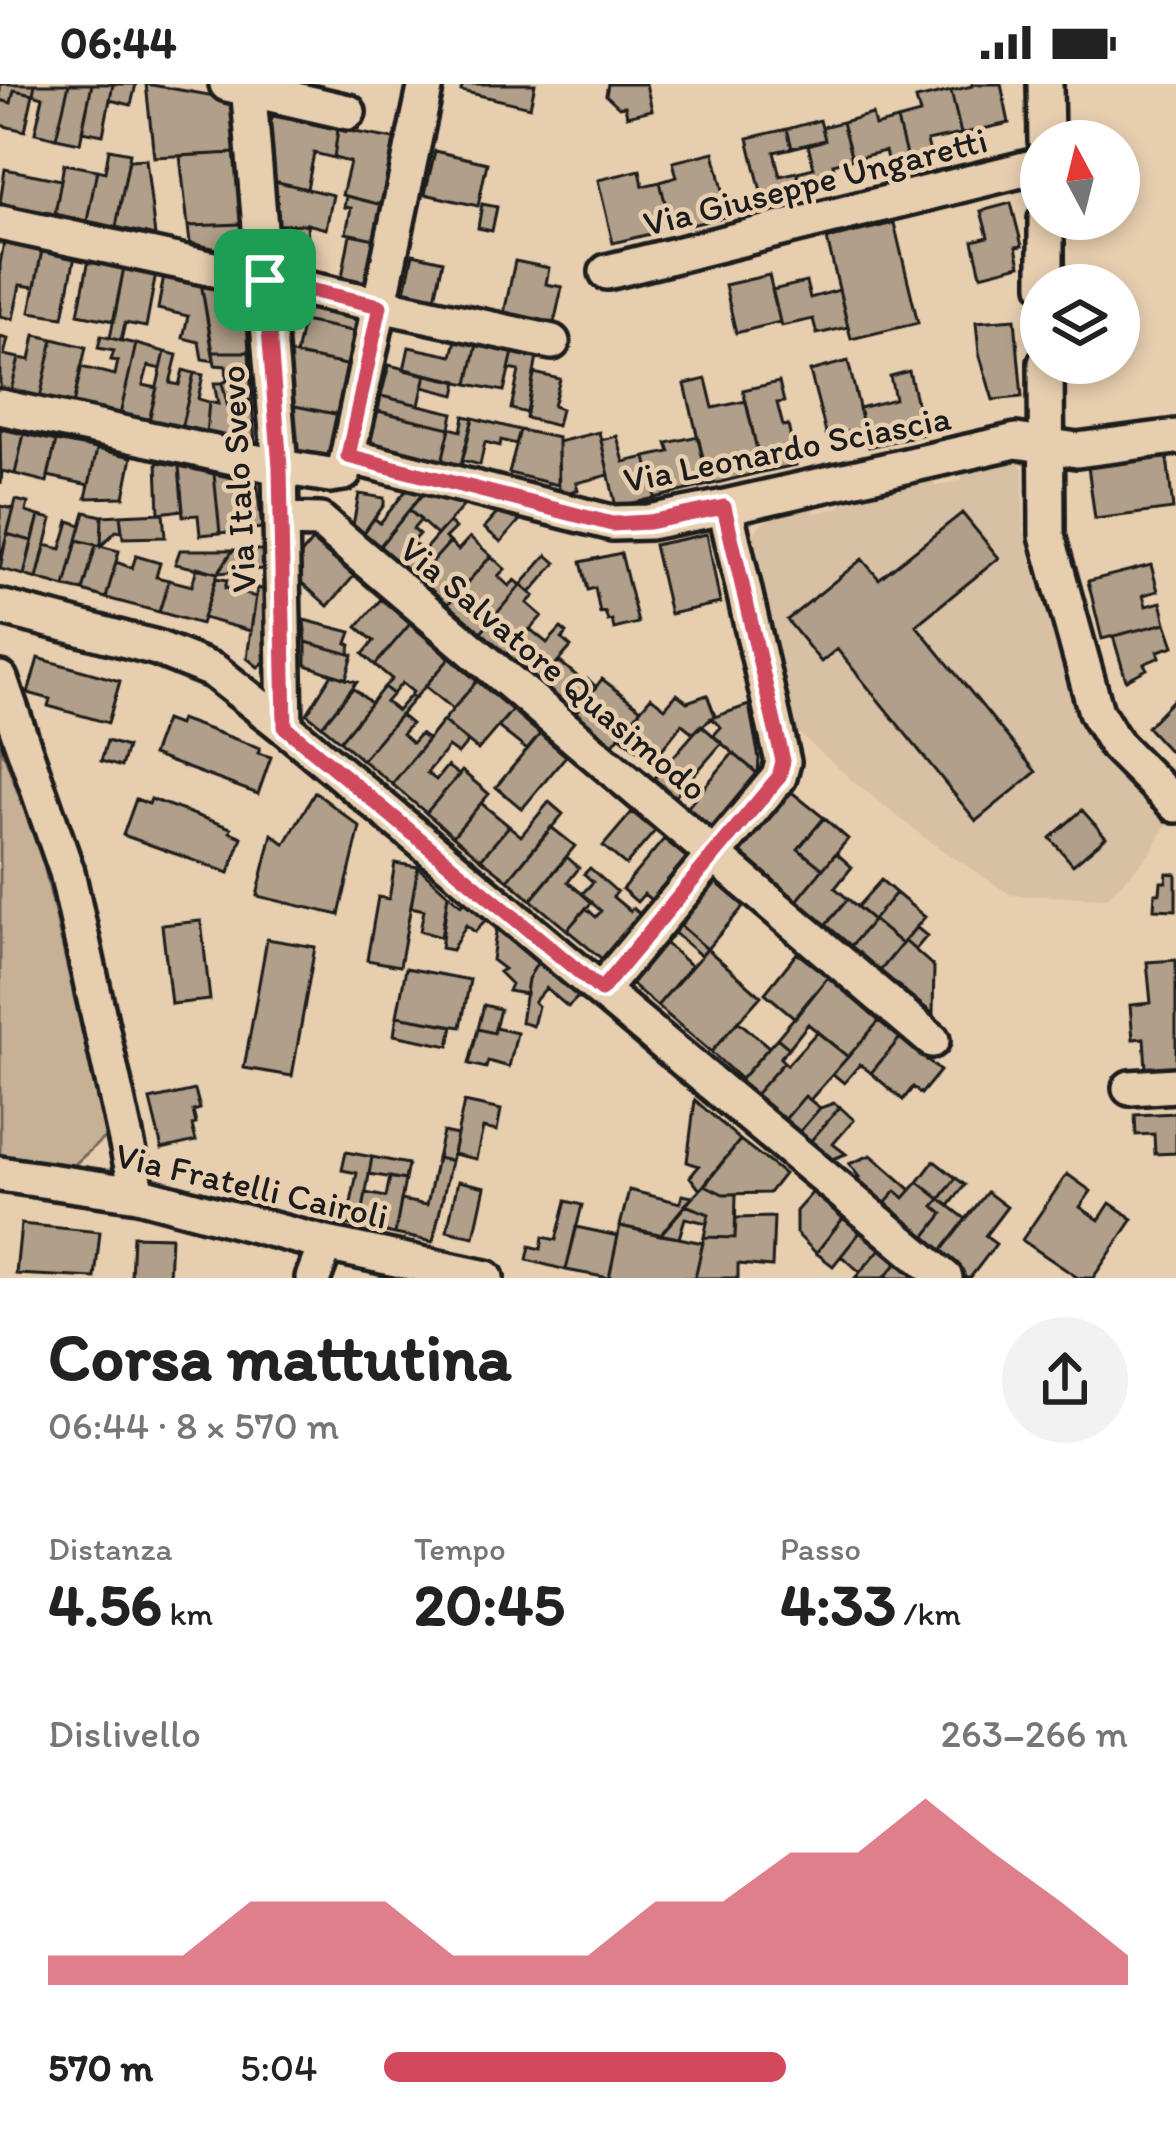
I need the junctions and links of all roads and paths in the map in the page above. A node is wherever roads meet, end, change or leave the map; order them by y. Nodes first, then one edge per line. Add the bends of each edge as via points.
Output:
1 (426, 84) edge
2 (1045, 84) edge
3 (240, 86) edge
4 (348, 112) dead end
5 (1046, 120) edge
6 (1020, 170) edge
7 (0, 223) edge
8 (608, 272) dead end
9 (265, 280) junction
10 (380, 306) junction
11 (552, 342) dead end
12 (1046, 384) edge
13 (0, 407) edge
14 (1176, 437) edge
15 (1046, 443) junction
16 (348, 456) junction
17 (280, 467) junction
18 (724, 507) junction
19 (280, 520) junction
20 (0, 607) edge
21 (0, 679) edge
22 (285, 727) junction
23 (1176, 805) edge
24 (713, 854) junction
25 (601, 990) junction
26 (932, 1040) dead end
27 (1176, 1084) edge
28 (1130, 1088) dead end
29 (0, 1174) edge
30 (138, 1194) junction
31 (326, 1244) junction
32 (314, 1278) edge
33 (486, 1278) edge
34 (945, 1278) edge

1 - 10 street
2 - 5 street
3 - 4 street
3 - 9 street, Via Italo Svevo
6 - 8 street, Via Giuseppe Ungaretti
7 - 9 street
9 - 10 street
9 - 17 street, Via Italo Svevo
10 - 11 street
10 - 16 street
12 - 15 street
13 - 17 street
14 - 15 street, Via Leonardo Sciascia via 1077,450
15 - 18 street, Via Leonardo Sciascia via 1016,441
15 - 23 street via 1047,535 1096,712 1116,745
16 - 17 street via 344,473
16 - 18 street, Via Leonardo Sciascia via 612,524
17 - 19 street, Via Italo Svevo
18 - 24 street via 783,761 779,777
19 - 22 street, Via Italo Svevo
19 - 24 street, Via Salvatore Quasimodo via 320,521
20 - 22 street via 214,671
21 - 30 street via 68,872
22 - 25 street
24 - 25 street
24 - 26 street, Via Salvatore Quasimodo
25 - 34 street
27 - 28 street
29 - 30 street, Via Fratelli Cairoli
30 - 31 street, Via Fratelli Cairoli
31 - 32 street
31 - 33 street, Via Fratelli Cairoli

